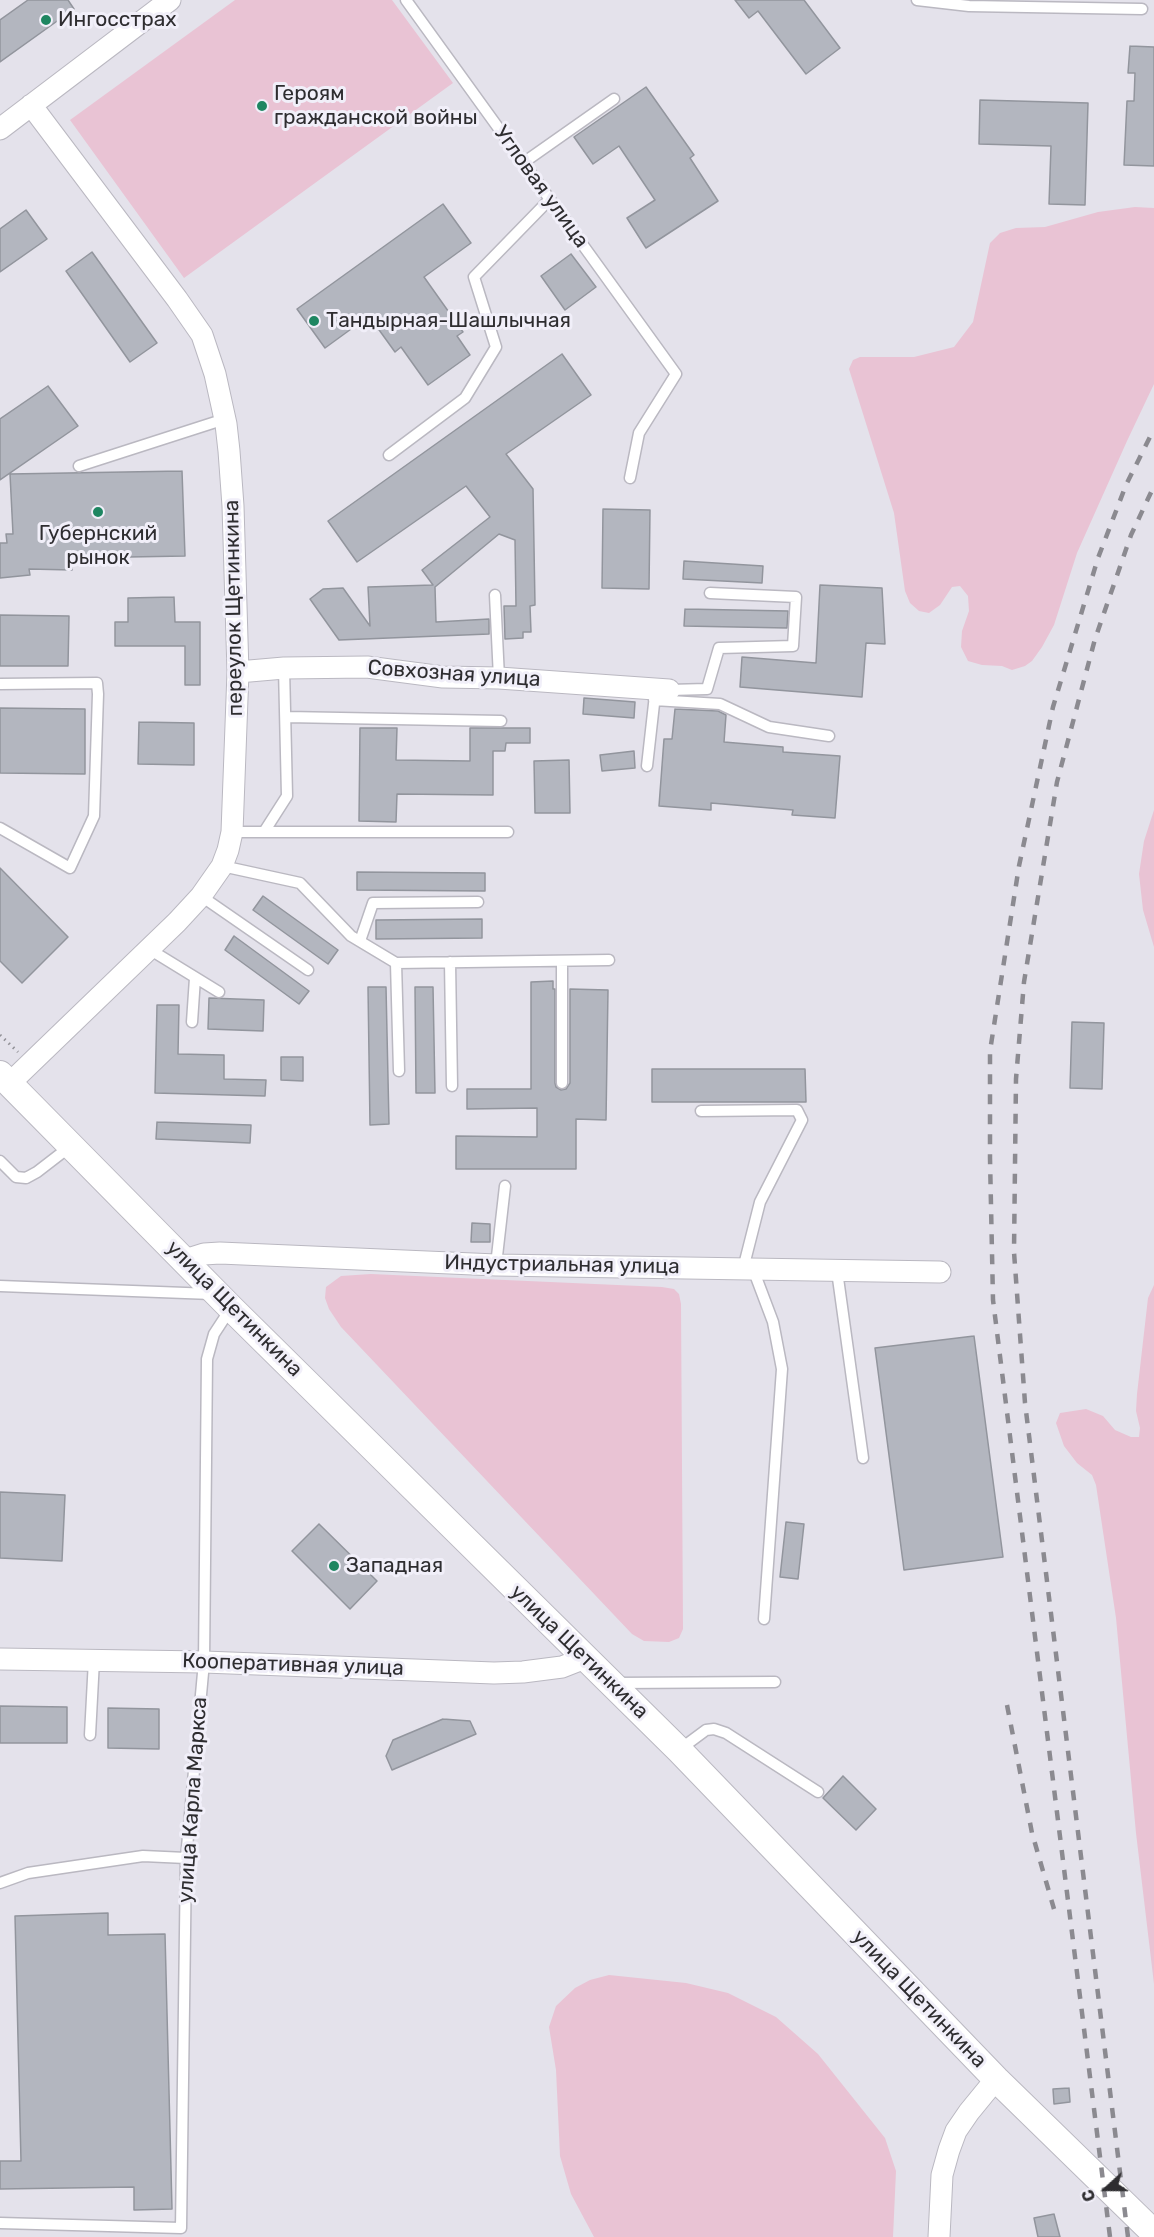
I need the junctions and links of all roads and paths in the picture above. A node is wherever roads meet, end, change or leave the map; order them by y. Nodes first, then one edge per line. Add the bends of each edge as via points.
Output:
1 (170, 0) edge
2 (406, 0) edge
3 (917, 0) edge
4 (969, 3) edge
5 (1142, 9) dead end
6 (614, 99) dead end
7 (31, 105) junction
8 (0, 129) edge
9 (523, 163) junction
10 (550, 199) junction
11 (225, 419) junction
12 (389, 455) dead end
13 (79, 465) dead end
14 (630, 478) dead end
15 (710, 593) dead end
16 (495, 595) dead end
17 (284, 668) junction
18 (238, 672) junction
19 (499, 678) junction
20 (0, 684) edge
21 (660, 693) junction
22 (286, 717) junction
23 (501, 721) dead end
24 (829, 736) dead end
25 (647, 766) dead end
26 (0, 828) edge
27 (232, 832) junction
28 (264, 832) junction
29 (508, 832) dead end
30 (222, 866) junction
31 (201, 896) junction
32 (478, 902) dead end
33 (360, 941) junction
34 (149, 949) junction
35 (609, 960) dead end
36 (562, 961) junction
37 (450, 962) junction
38 (396, 963) junction
39 (308, 970) dead end
40 (195, 978) junction
41 (219, 992) dead end
42 (192, 1022) dead end
43 (399, 1071) dead end
44 (562, 1083) dead end
45 (3, 1084) edge
46 (452, 1086) dead end
47 (701, 1111) dead end
48 (72, 1145) junction
49 (0, 1161) edge
50 (505, 1186) dead end
51 (185, 1260) junction
52 (496, 1265) junction
53 (748, 1269) junction
54 (837, 1271) junction
55 (940, 1272) dead end
56 (0, 1286) edge
57 (224, 1301) junction
58 (862, 1458) dead end
59 (764, 1619) dead end
60 (585, 1658) junction
61 (0, 1659) edge
62 (94, 1660) junction
63 (204, 1662) junction
64 (775, 1682) dead end
65 (611, 1683) junction
66 (90, 1735) dead end
67 (679, 1750) junction
68 (818, 1792) dead end
69 (186, 1858) junction
70 (0, 1883) edge
71 (996, 2079) junction
72 (0, 2223) edge
73 (1154, 2233) edge
74 (939, 2237) edge

1 - 7 street
2 - 9 lane, Угловая улица
3 - 4 lane
4 - 5 lane
6 - 9 lane
7 - 8 street
7 - 11 street, переулок Щетинкина via 202,335
9 - 10 lane, Угловая улица
10 - 12 lane via 474,278 496,347 465,398
10 - 14 lane, Угловая улица via 676,374 639,433
11 - 13 lane
11 - 18 street, переулок Щетинкина via 233,506
15 - 21 lane via 796,597 793,646 719,648 707,689
16 - 19 lane
17 - 18 street, Совхозная улица
17 - 19 street, Совхозная улица via 367,667 443,677
17 - 22 lane
18 - 27 street, переулок Щетинкина
19 - 21 street, Совхозная улица
20 - 26 lane via 97,683 98,694 94,816 70,868
21 - 24 lane via 720,704 769,727
21 - 25 lane
22 - 23 lane
22 - 28 lane via 287,796
27 - 28 lane
27 - 30 street, переулок Щетинкина
28 - 29 lane
30 - 31 street, переулок Щетинкина
30 - 33 lane via 300,883
31 - 34 street, переулок Щетинкина
31 - 39 lane
32 - 33 lane via 373,903
33 - 38 lane
34 - 40 lane
34 - 45 street, переулок Щетинкина
35 - 36 lane
36 - 37 lane
36 - 44 lane
37 - 38 lane
37 - 46 lane
38 - 43 lane
40 - 41 lane
40 - 42 lane
45 - 48 street, улица Щетинкина
47 - 53 lane via 797,1110 802,1120 760,1202
48 - 49 lane via 26,1178 16,1177
48 - 51 street, улица Щетинкина
50 - 52 lane
51 - 52 street, Индустриальная улица via 220,1252
51 - 57 street, улица Щетинкина
52 - 53 street, Индустриальная улица
53 - 54 street, Индустриальная улица
53 - 59 lane via 773,1322 782,1369
54 - 55 street, Индустриальная улица
54 - 58 lane
56 - 57 lane
57 - 60 street, улица Щетинкина
57 - 63 lane, улица Карла Маркса via 207,1359
60 - 63 street, Кооперативная улица via 562,1667 494,1673
60 - 65 street, улица Щетинкина
61 - 62 street, Кооперативная улица
62 - 63 street, Кооперативная улица
62 - 66 lane
63 - 69 lane, улица Карла Маркса
64 - 65 lane
65 - 67 street, улица Щетинкина
67 - 68 lane via 706,1730 714,1729
67 - 71 street, улица Щетинкина
69 - 70 lane via 143,1856 28,1873
69 - 72 lane, улица Карла Маркса via 181,2228
71 - 73 street, улица Щетинкина
71 - 74 street via 956,2131 949,2150 942,2175

